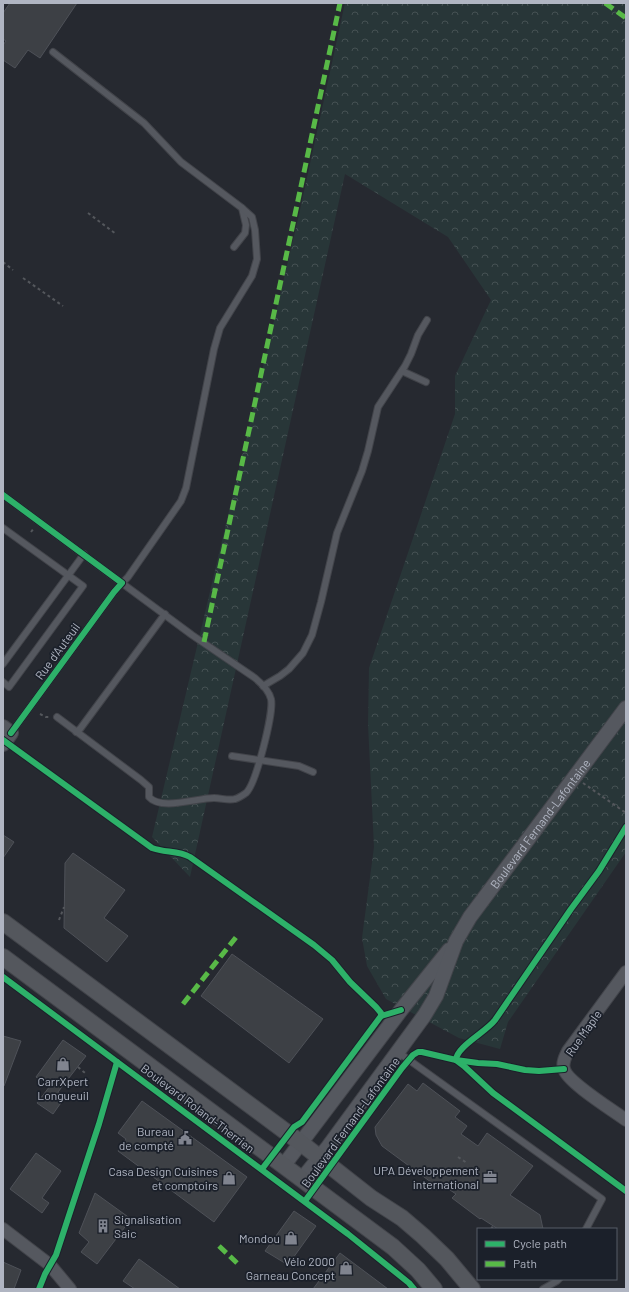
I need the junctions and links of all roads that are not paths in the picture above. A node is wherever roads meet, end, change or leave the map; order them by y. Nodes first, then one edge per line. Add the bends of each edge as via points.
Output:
1 (53, 52) dead end
2 (242, 208) junction
3 (234, 247) dead end
4 (427, 320) dead end
5 (402, 371) junction
6 (426, 382) dead end
7 (3, 495) edge
8 (3, 528) edge
9 (84, 554) junction
10 (68, 576) junction
11 (122, 583) junction
12 (165, 614) junction
13 (3, 664) edge
14 (3, 682) edge
15 (263, 686) junction
16 (626, 708) edge
17 (57, 717) dead end
18 (7, 730) edge
19 (76, 732) junction
20 (3, 744) edge
21 (232, 756) dead end
22 (260, 761) junction
23 (313, 772) dead end
24 (3, 922) edge
25 (456, 941) junction
26 (3, 957) edge
27 (626, 972) edge
28 (407, 1056) junction
29 (626, 1120) edge
30 (301, 1143) junction
31 (318, 1158) junction
32 (284, 1165) junction
33 (302, 1179) junction
34 (587, 1228) edge
35 (3, 1229) edge
36 (559, 1280) edge
37 (70, 1289) edge
38 (434, 1289) edge
39 (472, 1289) edge
40 (543, 1289) edge

1 - 2 lane, Rue d'Auteuil via 144,123 181,162
2 - 3 lane via 246,225 245,234
2 - 11 lane, Rue d'Auteuil via 252,217 256,230 257,259 252,276 220,328 186,488 181,501
4 - 5 lane
5 - 6 lane
5 - 15 lane via 378,407 362,471 337,532 312,635 303,653 288,669
7 - 9 lane
8 - 10 lane
9 - 10 lane
9 - 11 lane
10 - 13 lane
10 - 14 lane via 83,586 9,687
11 - 12 lane
11 - 18 lane, Rue d'Auteuil
12 - 15 lane
12 - 19 lane
15 - 22 lane via 269,694 271,704
16 - 25 street, Boulevard Fernand-Lafontaine via 473,912
17 - 19 lane
18 - 20 street, Rue d'Auteuil
19 - 22 lane via 149,787 149,797 157,803 214,798 235,799 249,789
21 - 22 lane
22 - 23 lane via 299,766
24 - 30 main road
25 - 28 street, Boulevard Fernand-Lafontaine via 436,996 424,1016
25 - 30 street, Boulevard Fernand-Lafontaine
26 - 32 main road, Boulevard Roland-Therrien
27 - 29 street, Rue Maple via 568,1051 564,1064 566,1073 574,1082
28 - 31 street, Boulevard Fernand-Lafontaine
28 - 34 lane via 602,1199
30 - 31 main road
30 - 32 street, Boulevard Fernand-Lafontaine
31 - 33 street, Boulevard Fernand-Lafontaine
31 - 39 main road via 402,1218 447,1259
32 - 33 main road, Boulevard Roland-Therrien
33 - 38 main road, Boulevard Roland-Therrien via 393,1247
35 - 37 street via 50,1265
36 - 40 lane

